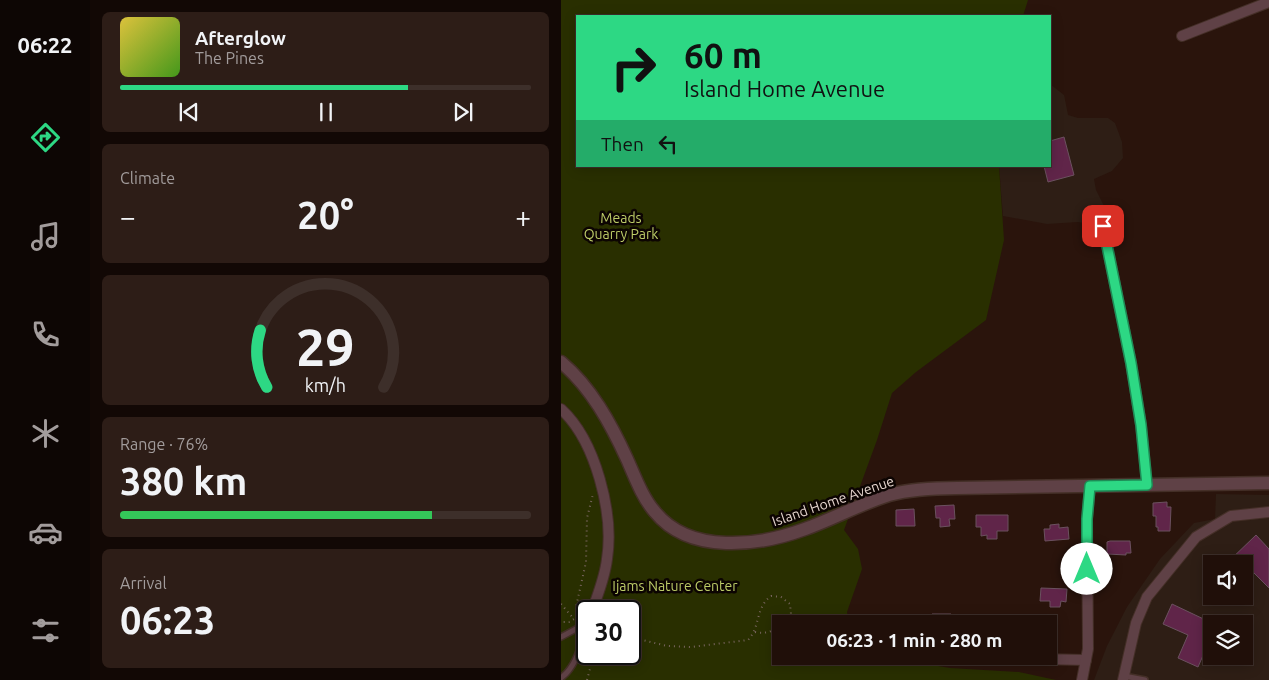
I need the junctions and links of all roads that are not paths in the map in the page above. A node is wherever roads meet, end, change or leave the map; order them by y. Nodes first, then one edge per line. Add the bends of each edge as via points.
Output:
1 (1269, 2) edge
2 (1182, 36) dead end
3 (1103, 226) dead end
4 (561, 362) edge
5 (561, 409) edge
6 (1269, 483) edge
7 (1147, 485) junction
8 (1090, 486) junction
9 (1269, 512) edge
10 (596, 600) edge
11 (576, 630) edge
12 (561, 637) edge
13 (576, 655) edge
14 (1057, 659) edge
15 (1086, 660) junction
16 (561, 678) edge
17 (1123, 678) edge
18 (1082, 680) edge
19 (1145, 680) edge

1 - 2 street
3 - 7 street via 1132,372
4 - 8 street, Island Home Avenue via 603,412 652,509 666,523 700,540 726,543 776,537 804,530 875,500 912,490
5 - 10 street via 576,425 587,446 607,519 607,559
6 - 7 street, Island Home Avenue
7 - 8 street, Island Home Avenue
8 - 15 street
9 - 17 street via 1231,516 1196,537 1147,597 1136,623
11 - 12 lane
13 - 16 lane via 567,674
14 - 15 street
15 - 18 street
17 - 19 lane

